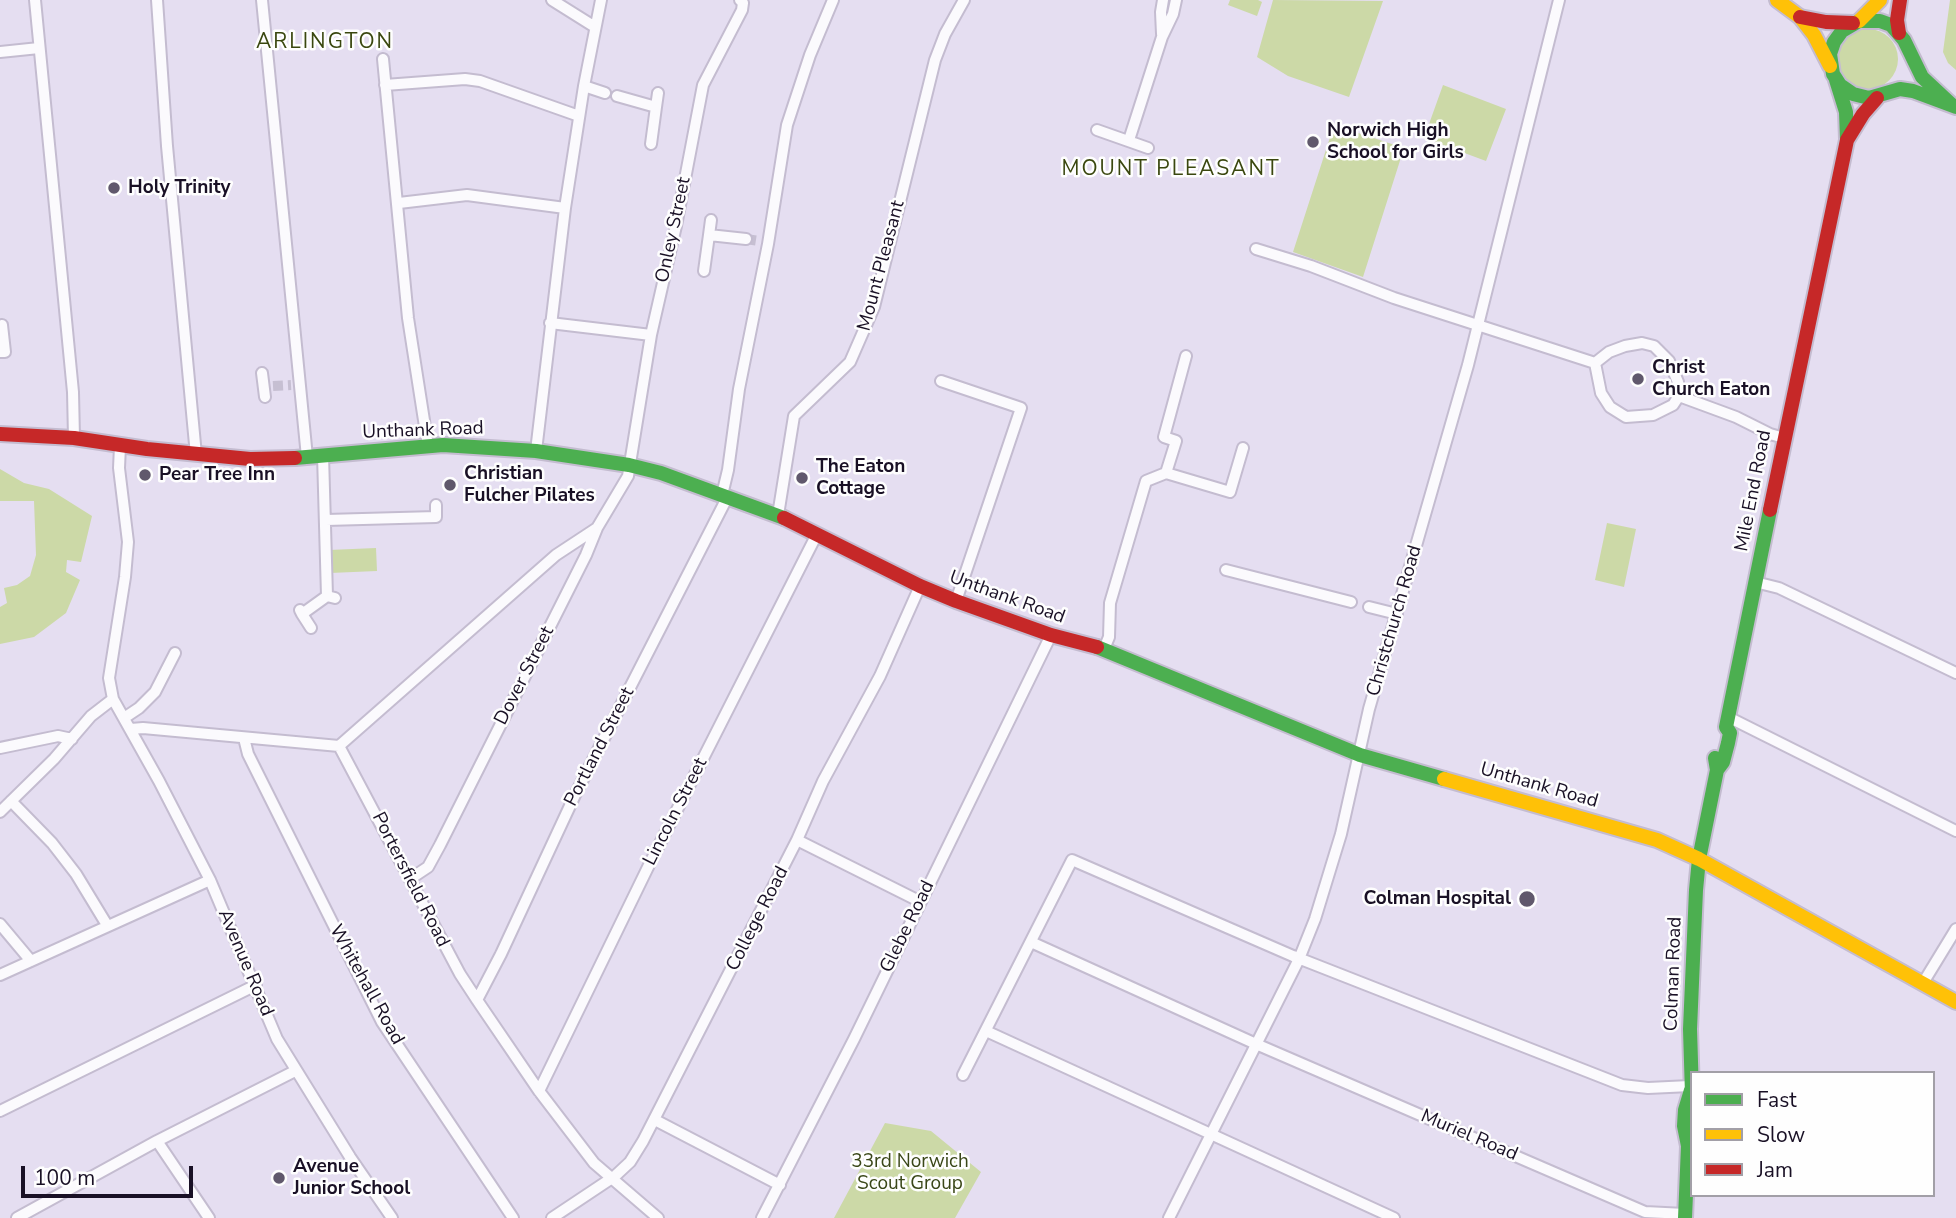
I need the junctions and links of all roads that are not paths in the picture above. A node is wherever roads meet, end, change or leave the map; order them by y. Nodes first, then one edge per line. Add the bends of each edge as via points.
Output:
1 (35, 0) edge
2 (157, 0) edge
3 (262, 0) edge
4 (552, 0) edge
5 (601, 0) edge
6 (833, 0) edge
7 (964, 0) edge
8 (1164, 0) edge
9 (1176, 0) edge
10 (1559, 0) edge
11 (1777, 0) edge
12 (1880, 0) edge
13 (1900, 0) edge
14 (742, 2) edge
15 (1800, 17) junction
16 (1856, 22) junction
17 (596, 27) junction
18 (1899, 33) junction
19 (1162, 37) junction
20 (39, 48) junction
21 (0, 52) edge
22 (1908, 53) junction
23 (383, 59) dead end
24 (1833, 73) junction
25 (385, 85) junction
26 (584, 86) junction
27 (658, 93) dead end
28 (1883, 95) junction
29 (1954, 106) edge
30 (656, 107) junction
31 (579, 116) junction
32 (1097, 130) dead end
33 (1129, 140) junction
34 (1847, 140) junction
35 (651, 144) dead end
36 (1148, 148) dead end
37 (399, 203) junction
38 (565, 208) junction
39 (711, 220) dead end
40 (709, 236) junction
41 (746, 239) tunnel mouth
42 (1256, 248) dead end
43 (704, 271) dead end
44 (551, 323) junction
45 (1478, 323) junction
46 (2, 326) dead end
47 (652, 335) junction
48 (0, 352) edge
49 (1186, 356) dead end
50 (1595, 363) junction
51 (262, 373) dead end
52 (941, 381) dead end
53 (267, 390) dead end
54 (1679, 396) junction
55 (0, 434) edge
56 (74, 438) junction
57 (1784, 438) junction
58 (120, 446) junction
59 (428, 446) junction
60 (1243, 448) dead end
61 (536, 451) junction
62 (196, 455) junction
63 (323, 455) junction
64 (307, 457) junction
65 (629, 465) junction
66 (1166, 473) junction
67 (725, 496) junction
68 (436, 505) dead end
69 (778, 515) junction
70 (326, 520) junction
71 (597, 528) junction
72 (816, 536) junction
73 (1226, 570) dead end
74 (1755, 582) junction
75 (920, 586) junction
76 (956, 601) junction
77 (1351, 602) dead end
78 (1369, 607) dead end
79 (1397, 614) junction
80 (311, 628) dead end
81 (1051, 635) junction
82 (1104, 649) junction
83 (175, 653) dead end
84 (1956, 674) edge
85 (113, 699) junction
86 (124, 718) junction
87 (1727, 722) junction
88 (131, 729) junction
89 (244, 738) junction
90 (72, 739) junction
91 (340, 746) junction
92 (0, 748) edge
93 (1360, 755) junction
94 (11, 801) junction
95 (0, 813) edge
96 (1956, 831) edge
97 (797, 840) junction
98 (1699, 859) junction
99 (410, 879) junction
100 (210, 880) junction
101 (919, 901) junction
102 (0, 923) edge
103 (107, 925) junction
104 (1956, 929) edge
105 (1031, 942) junction
106 (1299, 959) junction
107 (31, 961) junction
108 (0, 975) edge
109 (1923, 984) junction
110 (256, 985) junction
111 (477, 1000) junction
112 (1956, 1002) edge
113 (986, 1031) junction
114 (1256, 1044) junction
115 (295, 1071) junction
116 (1691, 1071) edge
117 (963, 1076) dead end
118 (1690, 1090) edge
119 (539, 1091) junction
120 (1690, 1093) edge
121 (0, 1111) edge
122 (655, 1120) junction
123 (1211, 1133) junction
124 (157, 1141) junction
125 (1690, 1142) edge
126 (611, 1179) junction
127 (780, 1185) junction
128 (1685, 1216) edge
129 (17, 1218) edge
130 (209, 1218) edge
131 (392, 1218) edge
132 (513, 1218) edge
133 (552, 1218) edge
134 (658, 1218) edge
135 (762, 1218) edge
136 (1169, 1218) edge
137 (1394, 1218) edge

1 - 20 street
2 - 62 street
3 - 64 street via 295,384
4 - 17 street
5 - 17 street
6 - 67 street, Portland Street via 787,125 763,242
7 - 69 street, Mount Pleasant via 935,60 874,307 850,362 794,416
8 - 19 street
9 - 19 street
10 - 45 street, Christchurch Road
11 - 15 main road
12 - 16 main road
13 - 18 main road
14 - 47 street, Onley Street via 703,85
15 - 16 main road
15 - 24 main road, Mile End Road
16 - 18 main road via 1881,21
16 - 24 main road via 1834,42 1830,54
17 - 26 street
18 - 22 main road
19 - 33 street
20 - 21 street
20 - 56 street
22 - 28 main road via 1905,75
22 - 29 main road via 1922,77
23 - 25 street
24 - 28 main road via 1853,94
24 - 34 main road, Mile End Road via 1846,112
25 - 31 street via 480,81
25 - 37 street
26 - 30 street
26 - 31 street
27 - 30 street
28 - 29 main road via 1900,89 1913,91
28 - 34 main road, Mile End Road via 1863,114
30 - 35 street
31 - 38 street
32 - 33 street
33 - 36 street
34 - 57 main road, Mile End Road
37 - 38 street via 467,195
37 - 59 street via 408,318
38 - 44 street
39 - 40 street
40 - 41 street
40 - 43 street
42 - 45 street
44 - 47 street
44 - 61 street
45 - 50 street
45 - 79 street, Christchurch Road
46 - 48 street via 5,352
47 - 65 street, Onley Street
49 - 66 street via 1164,436 1176,440
50 - 54 street via 1625,346 1654,346 1669,361
50 - 54 street via 1601,393 1626,417 1653,415 1674,405
51 - 53 street
52 - 76 street via 1021,408
54 - 57 street
55 - 56 main road, Unthank Road
56 - 58 main road, Unthank Road
57 - 74 main road, Mile End Road
58 - 62 main road, Unthank Road
58 - 85 street via 128,542 109,678
59 - 61 main road, Unthank Road
59 - 63 main road, Unthank Road
60 - 66 street via 1230,492
61 - 65 main road, Unthank Road
62 - 64 main road, Unthank Road
63 - 64 main road, Unthank Road
63 - 70 street
65 - 67 main road, Unthank Road
65 - 71 street, Dover Street via 628,476
66 - 82 street via 1146,481 1110,603 1110,637
67 - 69 main road, Unthank Road
67 - 111 street, Portland Street
68 - 70 street via 436,517
69 - 72 main road, Unthank Road
70 - 80 street via 331,597 301,612
71 - 91 street via 556,555
71 - 99 street, Dover Street via 440,845 428,867
72 - 75 main road, Unthank Road
72 - 119 street, Lincoln Street
73 - 77 street
74 - 84 street via 1779,588
74 - 87 main road, Mile End Road
75 - 76 main road, Unthank Road
75 - 97 street, College Road
76 - 81 main road, Unthank Road
78 - 79 street
79 - 93 street, Christchurch Road
81 - 82 main road, Unthank Road
81 - 101 street, Glebe Road
82 - 93 main road, Unthank Road
83 - 86 street via 155,692
85 - 86 street, Avenue Road
85 - 90 street
86 - 88 street, Avenue Road
87 - 96 street
87 - 98 main road, Mile End Road via 1718,744
88 - 89 street
88 - 100 street, Avenue Road
89 - 91 street
89 - 132 street, Whitehall Road via 382,1021
90 - 92 street via 58,736
90 - 94 street
91 - 99 street, Portersfield Road
93 - 98 main road, Unthank Road via 1657,840
93 - 106 street, Christchurch Road via 1341,834
94 - 95 street
94 - 103 street via 76,874
97 - 101 street
97 - 122 street, College Road
98 - 109 main road, Unthank Road
98 - 116 main road, Colman Road
99 - 111 street, Portersfield Road
100 - 103 street
100 - 110 street, Avenue Road
101 - 127 street, Glebe Road
102 - 107 street
103 - 107 street
104 - 109 street
105 - 106 street via 1072,860
105 - 113 street
105 - 114 street, Muriel Road
106 - 114 street, Christchurch Road
106 - 118 street via 1622,1085
107 - 108 street
109 - 112 main road, Unthank Road
110 - 115 street, Avenue Road
110 - 121 street
111 - 119 street, Portersfield Road
113 - 117 street
113 - 123 street
114 - 123 street, Christchurch Road
114 - 128 street, Muriel Road via 1645,1213
115 - 124 street
115 - 131 street, Avenue Road
119 - 126 street, Portersfield Road
120 - 125 main road, Colman Road via 1684,1126
122 - 126 street, College Road via 630,1162
122 - 127 street
123 - 136 street, Christchurch Road
123 - 137 street
124 - 129 street
124 - 130 street
125 - 128 main road, Colman Road
126 - 133 street, College Road
126 - 134 street, Portersfield Road
127 - 135 street, Glebe Road

